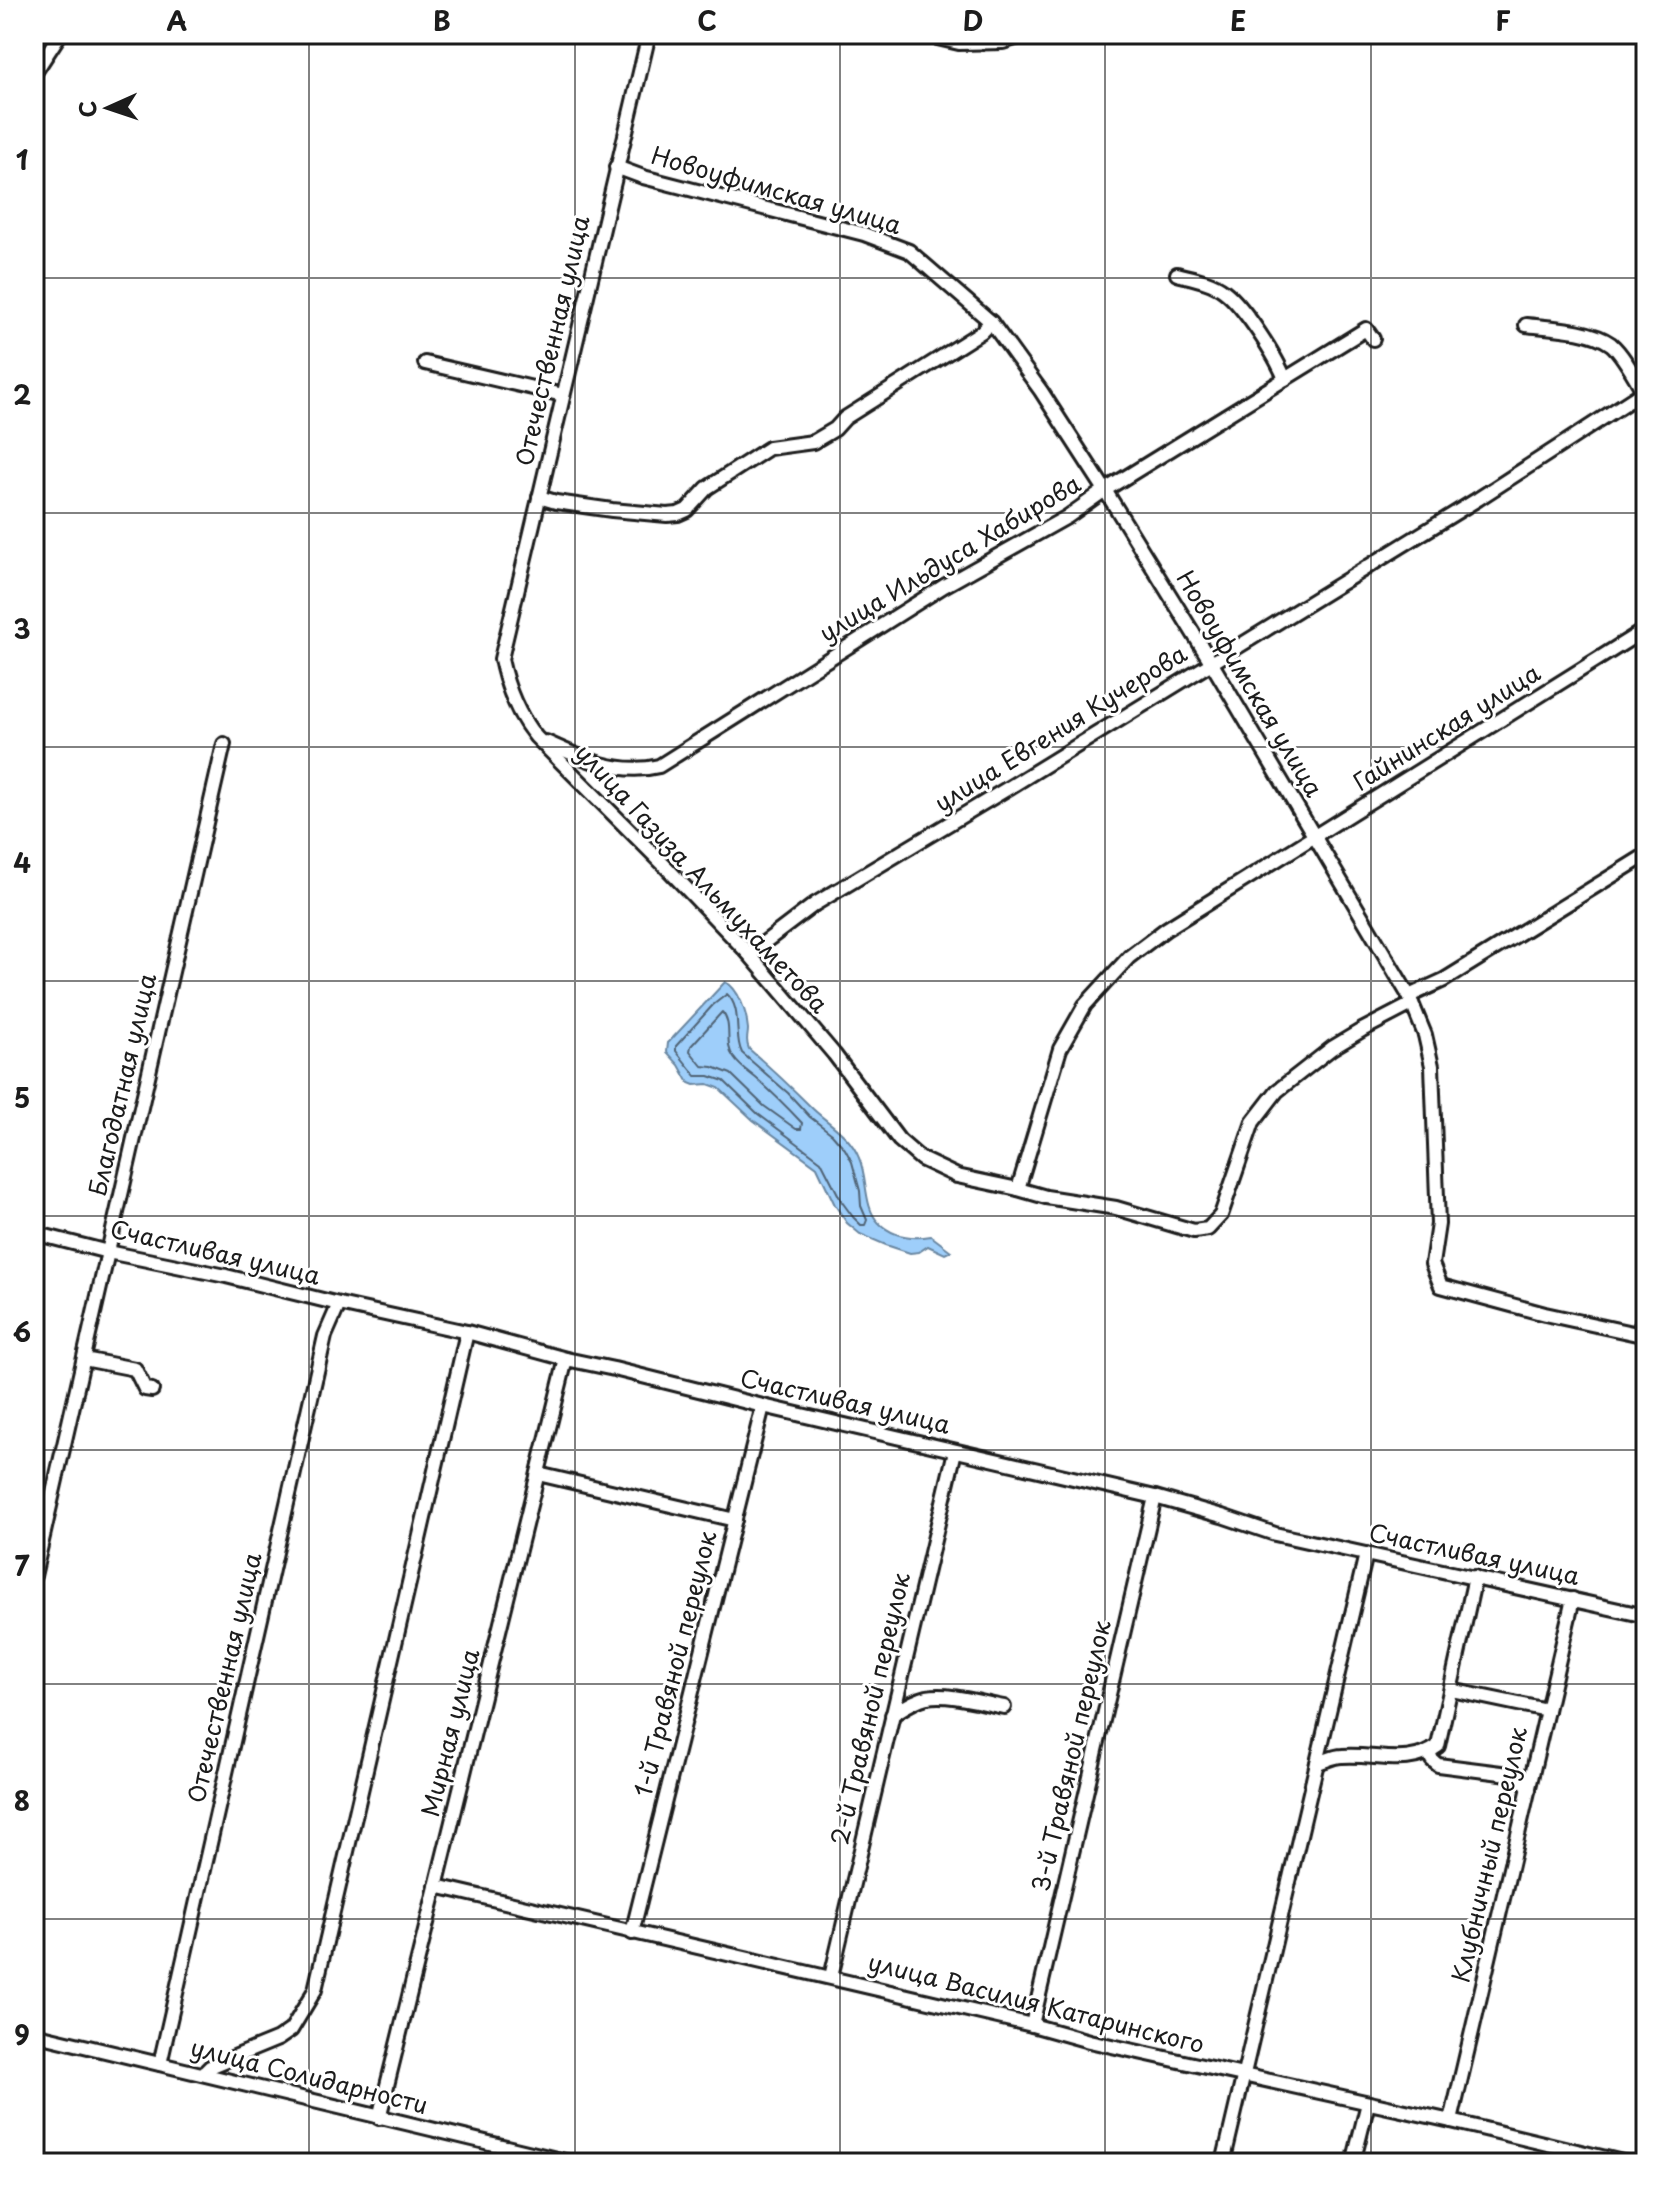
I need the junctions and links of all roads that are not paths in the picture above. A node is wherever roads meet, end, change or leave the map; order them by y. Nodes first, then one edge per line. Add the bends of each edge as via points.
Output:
1 (60, 34) edge
2 (649, 34) edge
3 (920, 34) edge
4 (1028, 34) edge
5 (34, 74) edge
6 (616, 167) junction
7 (1177, 274) dead end
8 (991, 322) junction
9 (1526, 325) dead end
10 (1373, 339) dead end
11 (425, 363) dead end
12 (1285, 379) junction
13 (1645, 394) edge
14 (563, 395) junction
15 (1105, 490) junction
16 (539, 497) junction
17 (1646, 629) edge
18 (501, 659) joint
19 (1211, 662) junction
20 (536, 737) junction
21 (224, 744) dead end
22 (1316, 836) junction
23 (1646, 855) edge
24 (749, 954) junction
25 (1411, 1000) junction
26 (1018, 1189) junction
27 (34, 1233) edge
28 (108, 1252) junction
29 (339, 1304) junction
30 (1646, 1306) edge
31 (467, 1332) junction
32 (1642, 1335) edge
33 (84, 1359) junction
34 (566, 1359) junction
35 (152, 1390) dead end
36 (763, 1406) junction
37 (955, 1451) junction
38 (538, 1474) junction
39 (1155, 1497) junction
40 (735, 1520) junction
41 (1366, 1554) junction
42 (34, 1576) edge
43 (1475, 1577) junction
44 (1573, 1599) junction
45 (1646, 1616) edge
46 (1451, 1690) junction
47 (1004, 1707) dead end
48 (1547, 1710) junction
49 (892, 1715) junction
50 (1429, 1752) junction
51 (1317, 1763) junction
52 (1529, 1789) junction
53 (436, 1886) junction
54 (632, 1933) junction
55 (831, 1977) junction
56 (1032, 2025) junction
57 (34, 2034) edge
58 (160, 2064) junction
59 (203, 2074) junction
60 (1243, 2076) junction
61 (1368, 2103) junction
62 (379, 2118) junction
63 (1451, 2121) junction
64 (573, 2163) edge
65 (1223, 2163) edge
66 (1353, 2163) edge
67 (1627, 2163) edge

1 - 5 street
2 - 6 street, Отечественная улица
3 - 4 street via 959,43 1003,42
6 - 8 street, Новоуфимская улица via 909,251
6 - 14 street, Отечественная улица
7 - 12 street via 1223,289
8 - 15 street, Новоуфимская улица
8 - 16 street via 825,436 769,448 707,488 678,514 612,510
9 - 13 street via 1586,333 1611,344
10 - 12 street, улица Ильдуса Хабирова via 1366,329
11 - 14 street
12 - 15 street, улица Ильдуса Хабирова
13 - 19 street, улица Евгения Кучерова
14 - 16 street, Отечественная улица
15 - 19 street, Новоуфимская улица
15 - 20 street, улица Ильдуса Хабирова via 659,766 630,770 604,765
16 - 18 street, Отечественная улица
17 - 22 street, Гайнинская улица
18 - 20 street, улица Газиза Альмухаметова via 513,700
19 - 22 street, Новоуфимская улица
19 - 24 street, улица Евгения Кучерова via 815,904
20 - 24 street, улица Газиза Альмухаметова
21 - 28 street, Благодатная улица
22 - 25 street, Новоуфимская улица
22 - 26 street, Гайнинская улица via 1166,929 1129,957 1085,1005 1060,1049
23 - 25 street
24 - 26 street, улица Газиза Альмухаметова via 899,1140 921,1159 957,1176
25 - 26 street, улица Газиза Альмухаметова via 1332,1048 1277,1091 1253,1122 1221,1215 1208,1229 1194,1231 1116,1208
25 - 32 street, Новоуфимская улица via 1432,1066 1438,1224 1432,1264 1441,1286
27 - 28 street, Счастливая улица
28 - 29 street, Счастливая улица
28 - 33 street, Благодатная улица
29 - 31 street, Счастливая улица
29 - 58 street, Отечественная улица via 325,1336
30 - 32 street
31 - 34 street, Счастливая улица
31 - 59 street via 315,1990 291,2030
33 - 35 street via 135,1369 145,1389
33 - 42 street, Благодатная улица
34 - 36 street, Счастливая улица
34 - 38 street, Мирная улица
36 - 37 street, Счастливая улица
36 - 40 street, 1-й Травяной переулок
37 - 39 street, Счастливая улица
37 - 49 street, 2-й Травяной переулок
38 - 40 street
38 - 53 street, Мирная улица
39 - 41 street, Счастливая улица via 1275,1534
39 - 56 street, 3-й Травяной переулок
40 - 54 street, 1-й Травяной переулок
41 - 43 street, Счастливая улица
41 - 51 street
43 - 44 street, Счастливая улица
43 - 46 street
44 - 45 street, Счастливая улица
44 - 48 street, Клубничный переулок
46 - 48 street
46 - 50 street via 1438,1746
47 - 49 street via 928,1697
48 - 52 street, Клубничный переулок
49 - 55 street, 2-й Травяной переулок
50 - 51 street via 1403,1760 1339,1756
50 - 52 street via 1438,1765 1509,1774
51 - 60 street
52 - 63 street, Клубничный переулок
53 - 54 street, улица Василия Катаринского
53 - 62 street, Мирная улица
54 - 55 street, улица Василия Катаринского
55 - 56 street, улица Василия Катаринского
56 - 60 street, улица Василия Катаринского
57 - 58 street, улица Солидарности
58 - 59 street, улица Солидарности
59 - 62 street, улица Солидарности
60 - 61 street, улица Василия Катаринского
60 - 65 street
61 - 63 street, улица Василия Катаринского
61 - 66 street
62 - 64 street, улица Солидарности
63 - 67 street, улица Василия Катаринского

